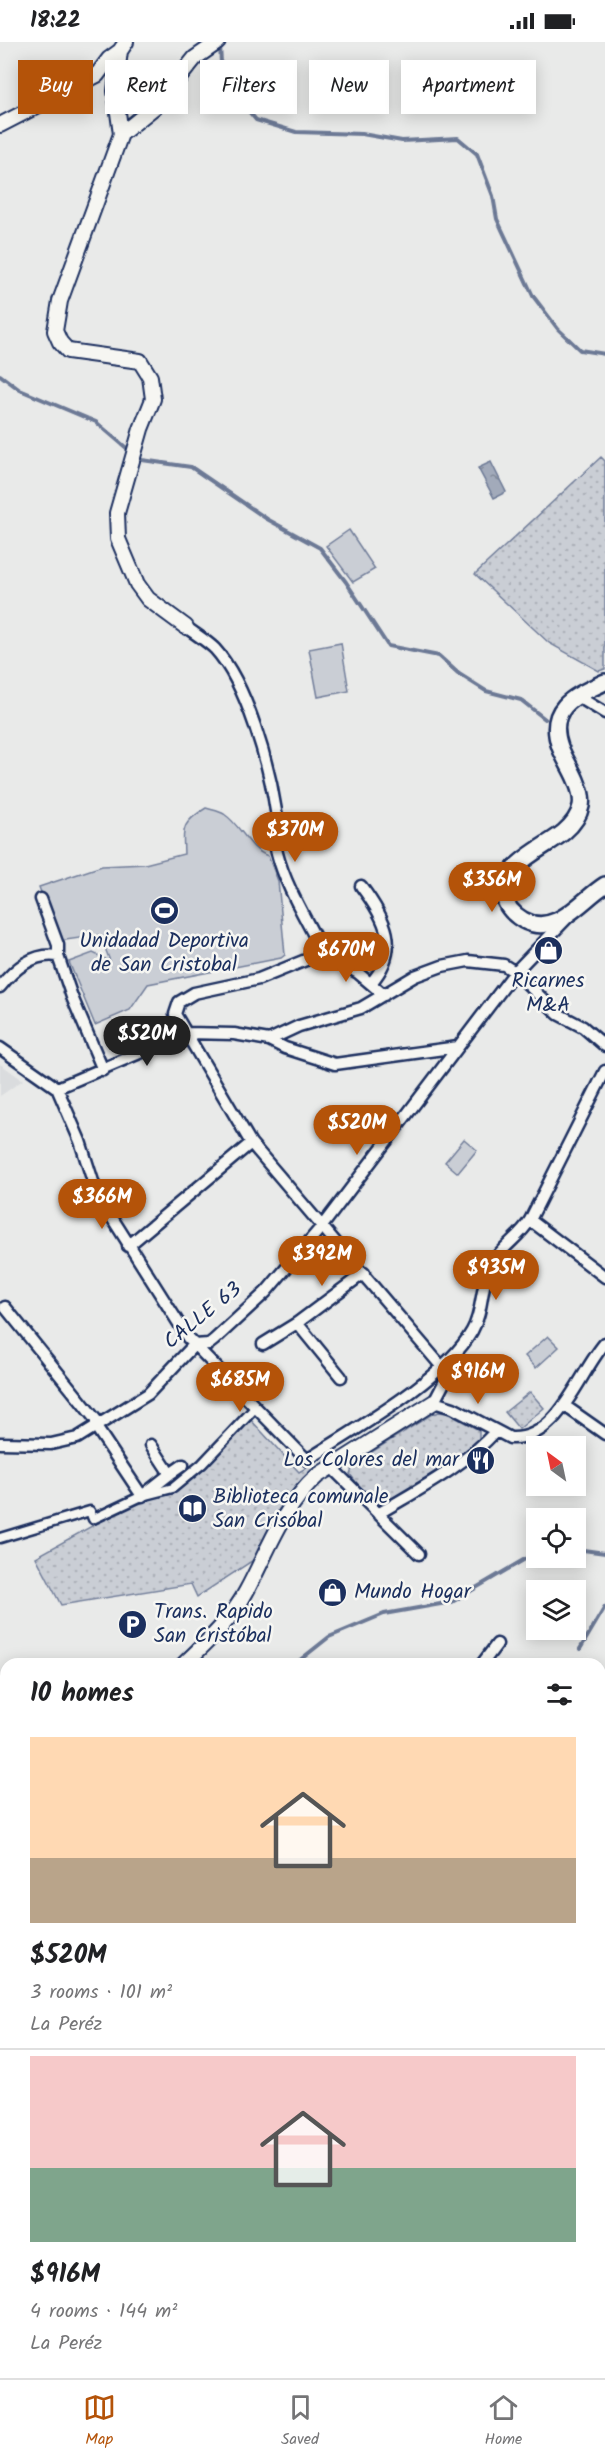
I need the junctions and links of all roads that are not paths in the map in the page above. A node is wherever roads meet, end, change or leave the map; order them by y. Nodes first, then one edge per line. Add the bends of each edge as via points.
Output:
1 (218, 42) edge
2 (123, 47) edge
3 (0, 125) edge
4 (121, 134) junction
5 (186, 627) joint
6 (605, 682) edge
7 (577, 696) junction
8 (605, 713) edge
9 (605, 885) edge
10 (361, 886) dead end
11 (41, 899) dead end
12 (571, 914) junction
13 (323, 953) junction
14 (58, 956) junction
15 (515, 972) junction
16 (371, 983) junction
17 (0, 987) edge
18 (384, 995) junction
19 (187, 1033) junction
20 (269, 1040) junction
21 (605, 1046) edge
22 (458, 1047) junction
23 (0, 1048) edge
24 (103, 1070) junction
25 (605, 1071) edge
26 (57, 1088) junction
27 (251, 1143) junction
28 (531, 1220) junction
29 (323, 1225) junction
30 (128, 1246) junction
31 (364, 1273) junction
32 (605, 1277) edge
33 (5, 1307) dead end
34 (297, 1323) junction
35 (605, 1343) edge
36 (263, 1344) dead end
37 (464, 1344) junction
38 (194, 1345) junction
39 (442, 1367) junction
40 (341, 1377) dead end
41 (434, 1402) junction
42 (565, 1406) junction
43 (255, 1407) junction
44 (378, 1414) junction
45 (96, 1427) junction
46 (390, 1431) junction
47 (496, 1431) junction
48 (605, 1434) edge
49 (0, 1443) edge
50 (151, 1445) dead end
51 (183, 1465) dead end
52 (331, 1467) junction
53 (170, 1474) junction
54 (142, 1497) junction
55 (378, 1514) junction
56 (0, 1538) edge
57 (419, 1554) dead end
58 (497, 1644) dead end
59 (190, 1658) edge
60 (486, 1658) edge

1 - 4 street via 195,58 157,105
2 - 3 street via 97,75
2 - 4 street via 115,91
4 - 5 street via 60,301 55,331 68,351 140,361 150,377 153,399 117,513 118,539 137,584 148,599
5 - 13 street via 215,649 236,680 261,742 269,774 281,867
6 - 7 main road
7 - 8 street
7 - 12 main road via 558,713 555,731 582,796 581,807 566,831 521,863 505,882 504,892 512,912 530,923 539,925
9 - 12 main road
10 - 16 street via 384,919 387,940 382,971
11 - 14 street via 58,945
12 - 15 street, CALLE 63
13 - 16 street
13 - 19 street via 267,976 194,993 179,1002 175,1014
14 - 17 street via 31,960 13,970
14 - 24 street
15 - 18 street via 504,965 468,961 415,976
15 - 21 street via 558,1014
15 - 22 street, CALLE 63
16 - 18 street
18 - 20 street via 361,1008 299,1026
19 - 20 street via 234,1034
19 - 24 street
19 - 27 street
20 - 22 street via 335,1064
22 - 29 street, CALLE 63
23 - 26 street
24 - 26 street
25 - 28 street
26 - 30 street via 97,1194
27 - 29 street
27 - 30 street
28 - 32 street
28 - 37 street via 490,1267 474,1328
29 - 31 street
29 - 38 street, CALLE 63 via 234,1323 209,1344
30 - 38 street
31 - 34 street
31 - 39 street
33 - 45 street via 96,1420
34 - 36 street
34 - 40 street
35 - 42 street
37 - 39 street
37 - 41 street
38 - 43 street
38 - 45 street, CALLE 63 via 148,1394
39 - 44 street
41 - 46 street
41 - 47 street
42 - 47 street via 529,1437 510,1438
42 - 48 street
43 - 44 street via 307,1460
43 - 54 street via 202,1464 173,1488
44 - 46 street
45 - 49 street, CALLE 63 via 77,1438 51,1444
45 - 54 street
46 - 52 street
47 - 55 street via 452,1469
50 - 53 street
51 - 53 street
52 - 55 street
52 - 59 street via 304,1487 290,1505 233,1612
53 - 54 street
54 - 56 street via 93,1519 90,1511
55 - 57 street
58 - 60 street

